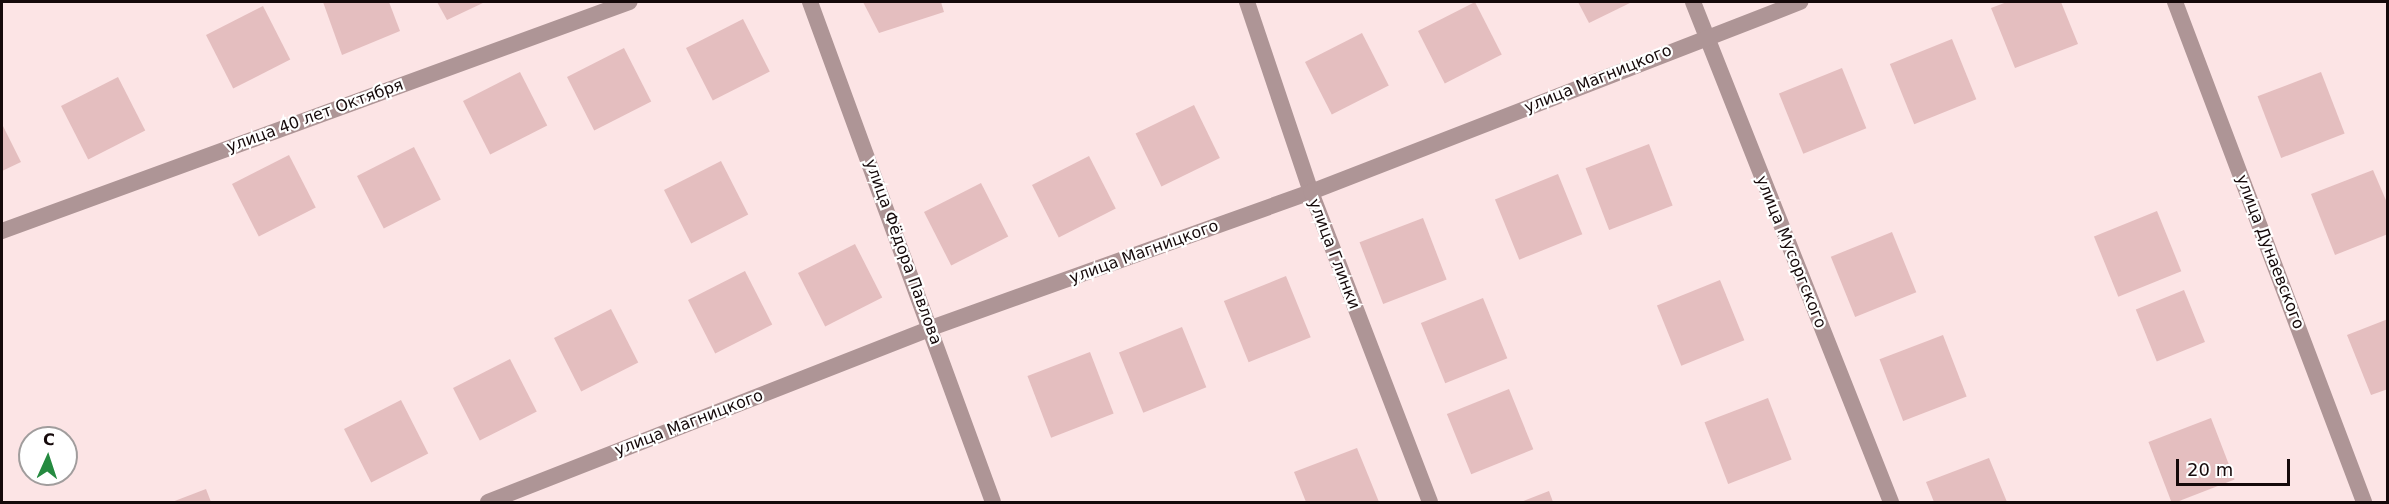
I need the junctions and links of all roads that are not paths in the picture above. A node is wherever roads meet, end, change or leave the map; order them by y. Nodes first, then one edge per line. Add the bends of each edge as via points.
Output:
1 (629, 2) edge
2 (810, 2) edge
3 (1247, 2) edge
4 (1693, 2) edge
5 (1800, 2) edge
6 (2175, 2) edge
7 (1705, 37) junction
8 (1311, 192) junction
9 (2, 231) edge
10 (931, 328) junction
11 (488, 502) edge
12 (993, 502) edge
13 (1430, 502) edge
14 (1891, 502) edge
15 (2364, 502) edge

1 - 9 street, улица 40 лет Октября
2 - 10 street, улица Фёдора Павлова
3 - 8 street, улица Глинки
4 - 7 street, улица Мусоргского
5 - 7 street, улица Магницкого
6 - 15 street, улица Дунаевского
7 - 8 street, улица Магницкого
7 - 14 street, улица Мусоргского
8 - 10 street, улица Магницкого
8 - 13 street, улица Глинки
10 - 11 street, улица Магницкого
10 - 12 street, улица Фёдора Павлова

